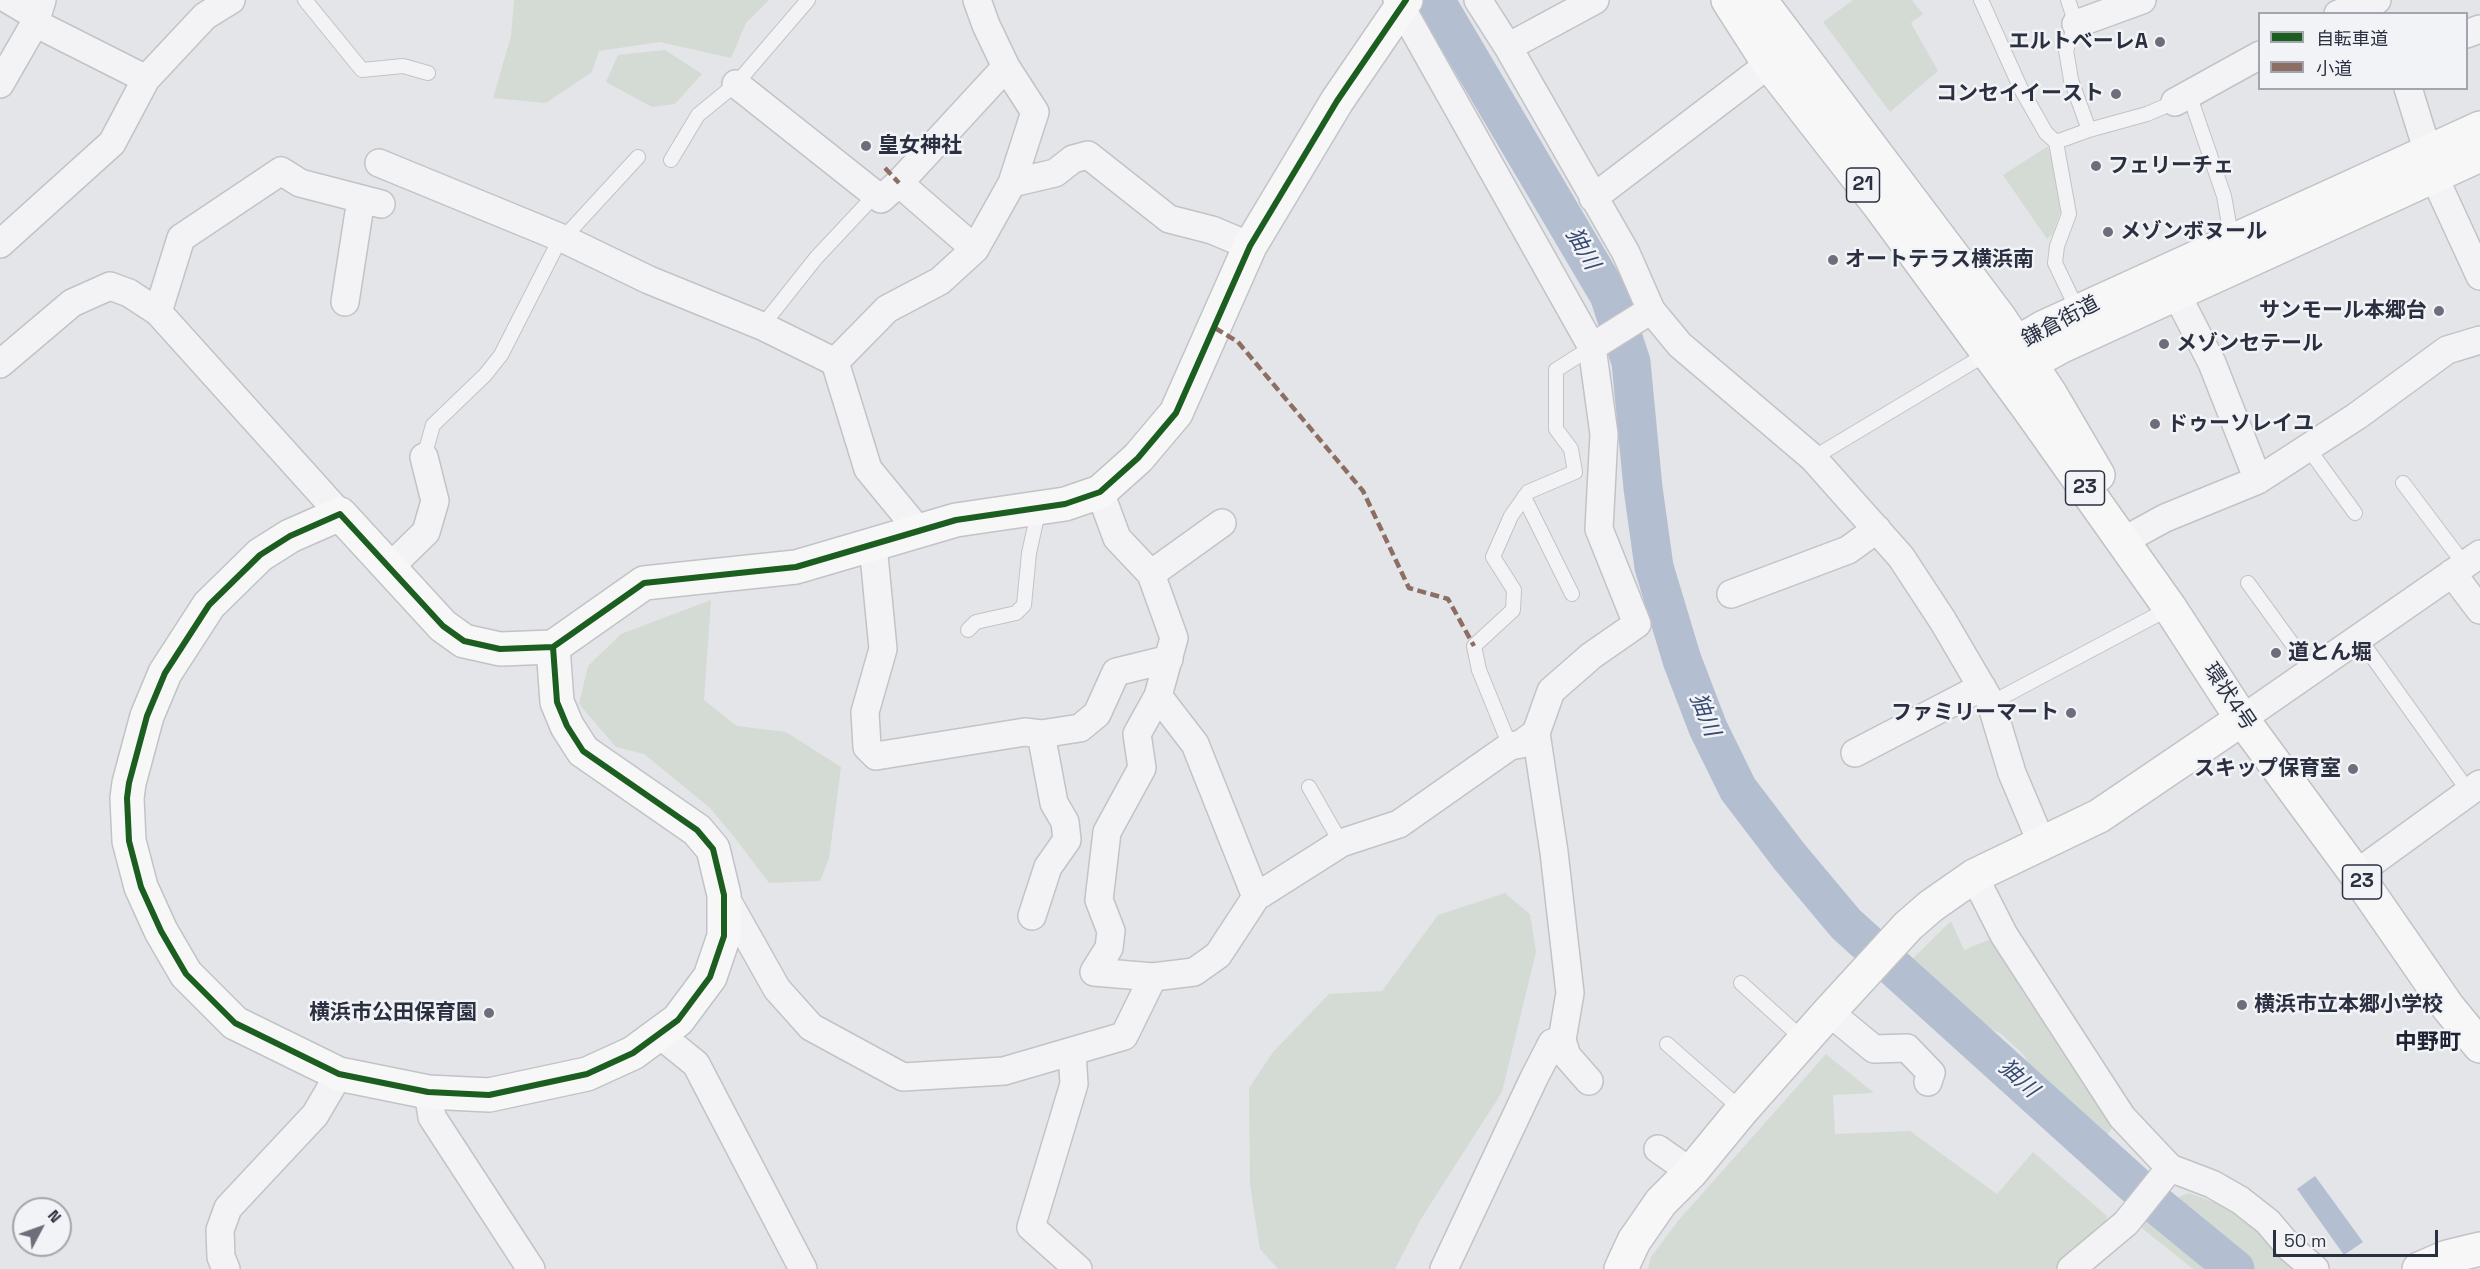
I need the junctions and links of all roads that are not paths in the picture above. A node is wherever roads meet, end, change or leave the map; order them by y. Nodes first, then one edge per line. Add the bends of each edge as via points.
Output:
1 (9, 0) edge
2 (231, 0) edge
3 (305, 0) edge
4 (808, 0) edge
5 (977, 0) edge
6 (1478, 0) edge
7 (1595, 0) edge
8 (1728, 0) edge
9 (1760, 0) edge
10 (1981, 0) edge
11 (2142, 0) edge
12 (2377, 0) edge
13 (1402, 2) edge
14 (2072, 12) edge
15 (2344, 12) edge
16 (37, 13) edge
17 (1508, 47) junction
18 (2258, 56) edge
19 (1769, 64) junction
20 (1006, 67) junction
21 (428, 73) dead end
22 (146, 79) junction
23 (0, 84) edge
24 (736, 84) junction
25 (2409, 90) edge
26 (2182, 98) junction
27 (2480, 128) edge
28 (2089, 130) junction
29 (2056, 142) junction
30 (2480, 155) edge
31 (638, 158) dead end
32 (671, 160) dead end
33 (379, 163) dead end
34 (2431, 164) junction
35 (899, 183) junction
36 (1012, 183) junction
37 (875, 195) junction
38 (1593, 198) junction
39 (2236, 238) junction
40 (564, 239) junction
41 (0, 244) edge
42 (1250, 246) junction
43 (975, 249) junction
44 (2480, 276) edge
45 (2177, 295) junction
46 (345, 302) dead end
47 (2078, 311) junction
48 (158, 312) junction
49 (1647, 313) junction
50 (762, 326) junction
51 (2480, 340) edge
52 (1595, 345) junction
53 (2009, 357) junction
54 (835, 362) junction
55 (0, 364) edge
56 (2308, 448) junction
57 (424, 458) joint
58 (1813, 458) junction
59 (2258, 480) junction
60 (2403, 483) dead end
61 (1100, 492) junction
62 (1524, 497) junction
63 (1039, 508) junction
64 (2355, 513) dead end
65 (340, 514) junction
66 (1222, 523) dead end
67 (1877, 529) junction
68 (919, 531) junction
69 (2130, 537) junction
70 (873, 545) junction
71 (2465, 564) edge
72 (390, 567) junction
73 (1151, 574) junction
74 (2248, 583) dead end
75 (1572, 594) dead end
76 (1731, 594) dead end
77 (2170, 608) junction
78 (2480, 610) edge
79 (968, 630) dead end
80 (2359, 638) junction
81 (553, 647) junction
82 (1169, 659) junction
83 (2312, 671) junction
84 (1987, 695) junction
85 (1158, 696) junction
86 (2242, 719) junction
87 (1536, 733) junction
88 (1041, 734) junction
89 (1510, 746) junction
90 (1855, 753) dead end
91 (1309, 787) dead end
92 (2475, 788) edge
93 (1341, 843) junction
94 (2042, 844) junction
95 (2356, 874) junction
96 (1974, 876) junction
97 (724, 895) junction
98 (1256, 897) junction
99 (1032, 916) dead end
100 (1153, 977) junction
101 (1741, 983) dead end
102 (1829, 1012) junction
103 (2474, 1028) edge
104 (659, 1034) junction
105 (1562, 1040) junction
106 (1804, 1040) junction
107 (1668, 1044) dead end
108 (1072, 1053) junction
109 (339, 1074) junction
110 (1589, 1081) dead end
111 (1928, 1082) dead end
112 (428, 1092) junction
113 (1742, 1110) junction
114 (1658, 1149) dead end
115 (2168, 1170) junction
116 (1691, 1172) junction
117 (2480, 1249) edge
118 (226, 1269) edge
119 (531, 1269) edge
120 (803, 1269) edge
121 (1078, 1269) edge
122 (1444, 1269) edge
123 (1621, 1269) edge
124 (2071, 1269) edge
125 (2315, 1269) edge
126 (2419, 1269) edge

1 - 16 street
2 - 22 street via 205,16
3 - 21 lane via 362,70 403,66
4 - 24 lane
5 - 20 street
6 - 17 street
7 - 17 street
8 - 19 street, 21
9 - 53 street, 21
10 - 29 lane via 2021,89 2046,133
11 - 14 street
12 - 15 street
13 - 42 street
13 - 52 street
14 - 28 lane via 2066,50 2071,80
16 - 22 street
16 - 23 street
17 - 38 street
18 - 26 street
19 - 38 street
19 - 53 street, 21 via 1879,206
20 - 35 street
20 - 36 street via 1035,112
22 - 41 street via 112,143
24 - 32 lane via 698,115
24 - 37 street
25 - 34 street
26 - 28 lane via 2147,114
26 - 39 lane via 2224,196
27 - 34 street, 鎌倉街道
28 - 29 lane
29 - 47 lane via 2068,214 2055,263
30 - 34 street, 鎌倉街道
31 - 40 lane
33 - 40 street
34 - 39 street, 鎌倉街道
34 - 44 street
34 - 45 street, 鎌倉街道
35 - 37 street via 881,199
35 - 43 street
36 - 42 street via 1055,172 1073,159 1088,155 1169,219 1212,230
36 - 43 street
37 - 50 lane via 816,258
38 - 49 street via 1626,253
39 - 47 street, 鎌倉街道
40 - 50 street
40 - 57 lane via 557,245 501,355 433,425
42 - 61 street via 1176,413 1138,458
43 - 54 street via 940,281 887,309
45 - 53 street, 鎌倉街道 via 2060,347
45 - 59 street via 2212,363
46 - 48 street via 371,201 300,183 281,171 181,238
47 - 53 street, 鎌倉街道 via 2044,327
48 - 55 street via 110,286 72,303
48 - 65 street
49 - 52 street
49 - 58 street
50 - 54 street
51 - 56 street via 2447,350
52 - 62 lane via 1556,370 1556,429 1571,449 1575,472
52 - 87 street via 1604,434 1599,529 1637,624 1591,656 1551,691
53 - 58 lane
53 - 69 street, 環状4号 / 23
54 - 68 street via 868,469
56 - 59 street
56 - 64 lane
57 - 72 street via 435,501 426,532
58 - 67 street
59 - 69 street via 2165,518
60 - 71 lane
61 - 63 street
61 - 73 street via 1118,538
62 - 75 lane
62 - 89 lane via 1493,557 1514,590 1513,610 1474,646 1479,670
63 - 68 street via 956,520
63 - 79 lane via 1029,553 1024,605 1017,613 976,622
65 - 72 street
65 - 109 street via 290,536 260,555 209,605 165,673 147,716 128,798 129,841 141,887 186,974 235,1023
66 - 73 street
67 - 76 street via 1848,550
67 - 84 street via 1901,557
68 - 70 street
69 - 77 street, 環状4号 / 23
70 - 81 street via 796,567 644,583
70 - 88 street via 884,648 865,712 867,747 876,756 1026,732
71 - 78 street
71 - 80 street
72 - 81 street via 443,627 464,641 500,649
73 - 82 street via 1174,638
74 - 83 lane
77 - 84 lane
77 - 86 street, 環状4号 / 23
80 - 83 street
80 - 92 lane
81 - 97 street via 557,702 583,751 697,830 712,849
82 - 85 street
82 - 88 street via 1116,672 1097,714 1080,728
83 - 86 street
84 - 90 street
84 - 94 street via 2012,773
85 - 98 street via 1196,744
85 - 100 street via 1137,734 1142,768 1107,832 1099,900 1111,931 1109,948 1094,972
86 - 94 street via 2099,816
86 - 95 street, 環状4号 / 23
87 - 89 street via 1521,744
87 - 105 street via 1570,993
88 - 99 street via 1054,803 1065,822 1067,840 1048,867
89 - 93 street via 1399,824
91 - 93 lane
92 - 95 street
93 - 98 street
94 - 96 street
95 - 103 street, 環状4号 / 23
96 - 102 street via 1931,906 1899,936
96 - 115 street via 2004,935 2122,1117
97 - 104 street via 724,936 710,977 678,1020
97 - 108 street via 777,989 811,1027 903,1077 1004,1071
98 - 100 street via 1218,956 1194,972
100 - 108 street via 1124,1036
101 - 106 lane
102 - 106 street
102 - 111 street via 1874,1048 1907,1048 1931,1072
104 - 112 street via 633,1053 587,1074 489,1095
104 - 120 street via 696,1064
105 - 110 street via 1567,1056
105 - 122 street via 1552,1043
106 - 113 street
107 - 113 lane
108 - 121 street via 1074,1084 1031,1227
109 - 112 street
109 - 118 street via 315,1115 228,1208 220,1230 221,1257
112 - 119 street via 432,1117
113 - 116 street
114 - 116 street
115 - 124 street via 2135,1213
115 - 125 street via 2212,1184 2240,1200
116 - 123 street via 1660,1202
117 - 126 street

